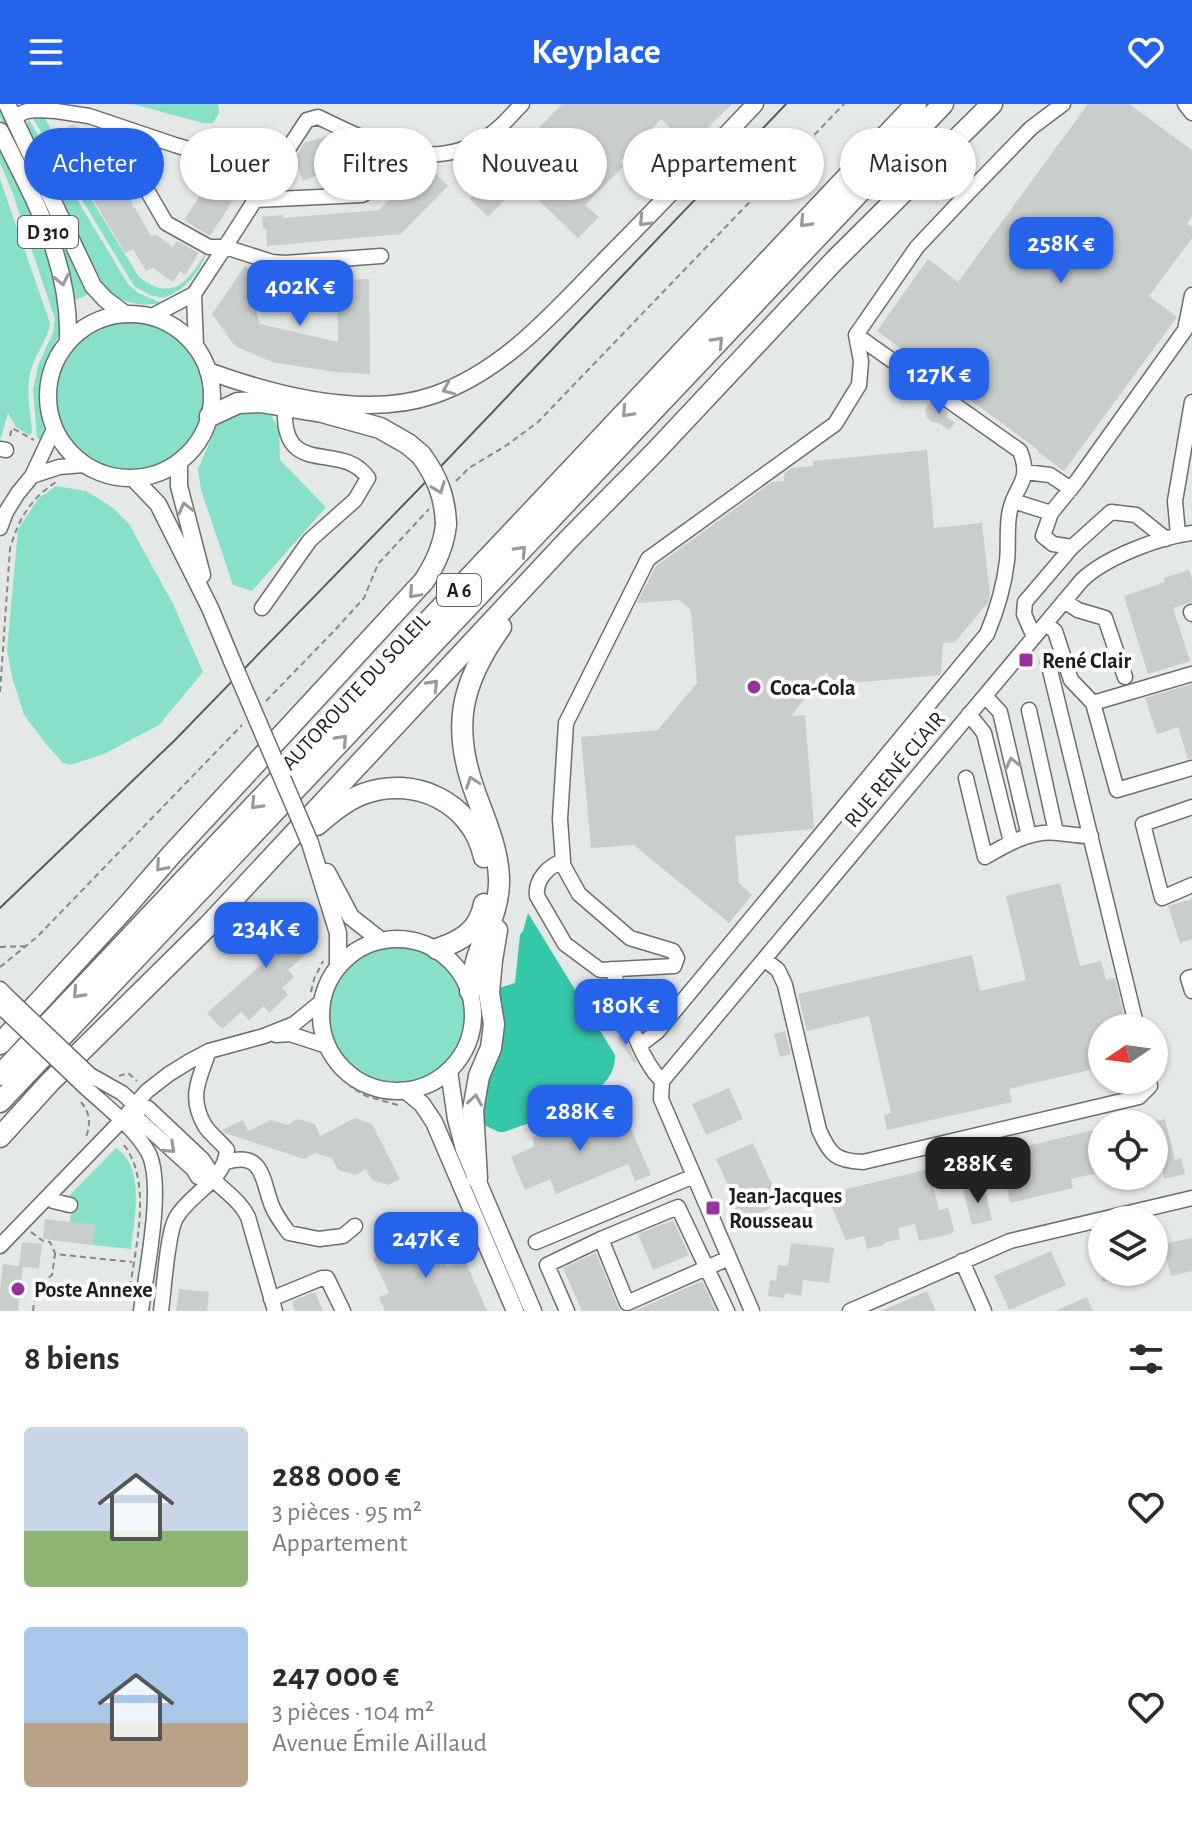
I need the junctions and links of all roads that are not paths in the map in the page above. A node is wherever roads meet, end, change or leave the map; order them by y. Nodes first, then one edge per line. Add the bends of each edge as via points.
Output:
1 (522, 104) edge
2 (755, 104) edge
3 (916, 104) edge
4 (943, 104) edge
5 (992, 104) edge
6 (1063, 104) edge
7 (1185, 104) edge
8 (10, 110) edge
9 (1192, 113) edge
10 (342, 128) edge
11 (0, 131) edge
12 (298, 134) edge
13 (180, 146) edge
14 (437, 154) edge
15 (153, 200) edge
16 (255, 200) edge
17 (225, 247) junction
18 (381, 256) dead end
19 (194, 294) junction
20 (1192, 295) edge
21 (125, 314) junction
22 (150, 317) junction
23 (856, 335) junction
24 (68, 341) junction
25 (196, 347) junction
26 (208, 371) junction
27 (1192, 402) edge
28 (285, 407) junction
29 (210, 416) junction
30 (54, 429) junction
31 (654, 453) junction
32 (179, 462) junction
33 (84, 465) junction
34 (1025, 472) junction
35 (32, 476) junction
36 (134, 479) junction
37 (1071, 489) junction
38 (1013, 501) junction
39 (1051, 513) junction
40 (0, 528) edge
41 (1179, 535) edge
42 (1072, 547) junction
43 (1064, 601) junction
44 (210, 608) junction
45 (262, 608) dead end
46 (1045, 624) junction
47 (1034, 637) junction
48 (1048, 662) dead end
49 (1192, 674) edge
50 (1125, 677) dead end
51 (985, 696) junction
52 (1093, 703) junction
53 (1029, 710) dead end
54 (969, 714) junction
55 (1001, 719) junction
56 (981, 729) junction
57 (1192, 768) edge
58 (966, 778) dead end
59 (1192, 807) edge
60 (1025, 820) junction
61 (1007, 825) junction
62 (1056, 832) junction
63 (1029, 836) junction
64 (1091, 836) junction
65 (1011, 842) junction
66 (310, 843) junction
67 (563, 861) junction
68 (1192, 885) edge
69 (499, 890) junction
70 (208, 926) junction
71 (379, 939) junction
72 (437, 949) junction
73 (764, 959) junction
74 (331, 962) junction
75 (612, 969) junction
76 (1192, 977) edge
77 (470, 991) junction
78 (1192, 991) edge
79 (2, 1000) edge
80 (321, 1002) junction
81 (1134, 1014) edge
82 (264, 1036) junction
83 (0, 1044) edge
84 (640, 1045) junction
85 (209, 1051) junction
86 (327, 1052) junction
87 (449, 1071) junction
88 (0, 1075) edge
89 (667, 1075) junction
90 (83, 1086) junction
91 (406, 1091) junction
92 (1142, 1094) edge
93 (0, 1102) edge
94 (135, 1105) junction
95 (121, 1121) junction
96 (0, 1137) edge
97 (226, 1162) junction
98 (694, 1176) junction
99 (477, 1178) junction
100 (214, 1179) junction
101 (49, 1196) junction
102 (1192, 1198) edge
103 (70, 1205) dead end
104 (355, 1226) dead end
105 (601, 1239) junction
106 (536, 1242) dead end
107 (0, 1246) edge
108 (729, 1258) junction
109 (962, 1261) junction
110 (708, 1267) junction
111 (273, 1305) edge
112 (141, 1311) edge
113 (161, 1311) edge
114 (343, 1311) edge
115 (515, 1311) edge
116 (533, 1311) edge
117 (567, 1311) edge
118 (727, 1311) edge
119 (752, 1311) edge
120 (850, 1311) edge
121 (984, 1311) edge

1 - 14 street via 491,134 462,149
2 -> 26 main road via 554,313 498,362 459,384 433,396 363,405 310,400
3 -> 88 highway, AUTOROUTE DU SOLEIL / A 6
93 -> 4 highway, AUTOROUTE DU SOLEIL / A 6
5 - 31 highway
6 - 23 street via 1031,128 917,247
7 - 9 street
8 - 13 street via 89,116
8 - 21 main road, D 310 via 93,286
10 - 12 street via 318,117 307,120
11 -> 24 main road, D 310 via 55,249 69,315
15 - 17 street via 166,223 209,247
16 - 17 street
17 - 18 street via 285,263
17 - 19 street
19 - 22 street
19 - 25 street
20 - 37 street via 1185,330
21 - 22 main road
21 - 24 main road via 95,322
22 - 25 main road via 178,329
23 - 34 street via 1020,451
23 - 67 street via 859,385 835,424 648,559 566,723
24 - 30 main road via 51,370 48,408
25 - 26 main road
26 - 29 main road
27 - 41 street via 1175,501
28 - 29 highway via 238,403
28 - 45 street via 289,441 299,451 356,466 368,478 355,500 310,540
28 -> 83 highway, bridge via 380,428 421,455 445,507 442,547 433,568
29 - 32 main road via 197,444
30 - 33 main road
30 - 35 street
69 -> 31 highway via 492,838 464,754 468,688 483,654 523,597
70 -> 31 highway
32 - 36 main road
44 -> 32 main road via 179,486
33 - 35 street
33 - 36 main road
34 - 37 street via 1050,475
34 - 38 street
35 - 40 street
36 - 44 main road via 158,504
37 - 39 street
38 - 39 street
38 - 84 street via 999,606 987,634 657,1032
39 - 42 street via 1043,536
41 - 42 street via 1136,515 1111,512
41 - 43 street, RUE RENÉ CLAIR via 1103,563
42 - 47 street via 1025,602
43 - 46 street, RUE RENÉ CLAIR
43 - 50 street via 1105,618
44 - 66 main road, bridge
46 - 47 street, RUE RENÉ CLAIR
46 - 52 street via 1055,631 1071,680
47 - 51 street, RUE RENÉ CLAIR
48 - 64 street
49 - 52 street
51 - 54 street, RUE RENÉ CLAIR
51 - 55 street
52 - 57 street via 1117,790
53 - 62 street
54 - 56 street
54 - 73 street, RUE RENÉ CLAIR
55 - 56 street via 995,727
60 -> 55 street
56 - 61 street
58 - 65 street via 985,857
59 - 68 street via 1143,824 1162,898
60 - 61 street via 1013,819
60 - 63 street
61 - 65 street
62 - 63 street
62 - 64 street
63 - 65 street
64 - 81 street
66 - 71 main road via 351,917
66 - 74 main road via 338,933
67 - 75 street via 546,872 537,896 565,944 600,970
67 - 75 street via 579,894 630,938 673,951 677,958 674,966
69 - 77 highway
99 -> 69 highway via 473,1110 494,1024 489,993
70 - 72 highway via 344,803 377,789 410,788 433,794 459,812 480,841 486,862 485,900 474,928
70 - 96 highway
71 - 72 main road via 409,939
71 - 74 main road
72 - 77 main road
73 - 89 street, RUE RENÉ CLAIR
73 - 92 street via 785,985 819,1130 826,1146 847,1161 863,1162
74 - 80 main road
75 - 84 street
76 - 78 street
77 - 87 main road via 468,1045
79 - 90 street, bridge
80 - 82 street via 294,1024
80 - 86 main road
82 - 85 street
82 - 86 street via 290,1034
84 - 89 street via 653,1072
85 - 94 street via 169,1074
85 - 97 street via 196,1089 197,1103 206,1127 227,1150
86 - 91 main road via 359,1081
87 - 91 main road
87 - 99 main road via 456,1119
89 - 98 street via 661,1099
90 - 94 street via 122,1093
90 - 95 street
91 - 115 main road via 434,1122
94 - 95 street
94 - 100 street via 148,1108 202,1159
95 - 101 street
95 - 112 street via 150,1155 155,1179
97 - 100 street
97 - 104 street via 255,1163 289,1233 319,1239 343,1236
98 - 106 street
98 - 108 street
99 - 116 main road
100 - 111 street via 246,1212
100 - 113 street via 174,1221
101 - 103 street
101 - 107 street
102 - 109 street via 1010,1241
105 - 110 street via 678,1207
105 - 110 street via 627,1303
105 - 117 street via 547,1265
108 - 110 street
108 - 119 street
109 - 120 street
109 - 121 street
110 - 118 street
111 - 114 street via 327,1278

